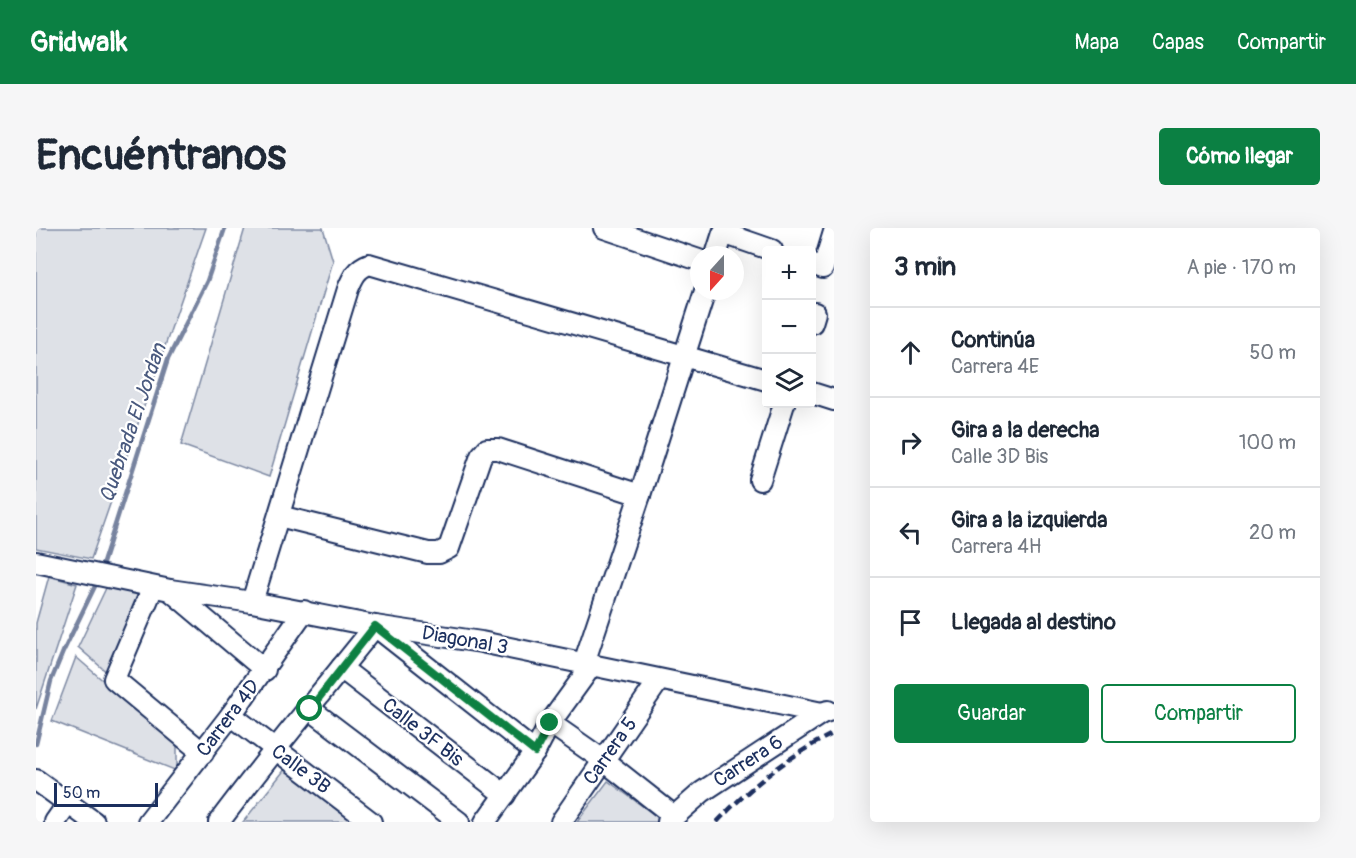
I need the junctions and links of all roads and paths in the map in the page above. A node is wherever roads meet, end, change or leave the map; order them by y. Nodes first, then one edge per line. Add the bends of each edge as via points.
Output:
1 (604, 228) edge
2 (716, 231) edge
3 (834, 232) edge
4 (762, 247) edge
5 (690, 257) edge
6 (823, 268) edge
7 (702, 300) edge
8 (684, 355) junction
9 (762, 379) edge
10 (816, 394) edge
11 (834, 400) edge
12 (783, 408) edge
13 (760, 480) dead end
14 (640, 495) junction
15 (279, 516) junction
16 (37, 567) edge
17 (162, 588) junction
18 (252, 602) junction
19 (304, 611) junction
20 (375, 626) junction
21 (588, 664) junction
22 (341, 668) junction
23 (265, 670) junction
24 (659, 680) junction
25 (310, 709) junction
26 (828, 711) edge
27 (231, 716) junction
28 (550, 723) junction
29 (274, 748) junction
30 (535, 752) junction
31 (203, 753) junction
32 (603, 760) junction
33 (37, 781) edge
34 (505, 795) junction
35 (69, 802) junction
36 (671, 819) edge
37 (55, 822) edge
38 (94, 822) edge
39 (148, 822) edge
40 (219, 822) edge
41 (370, 822) edge
42 (459, 822) edge
43 (485, 822) edge
44 (561, 822) edge

1 - 5 street
2 - 4 street
3 - 6 street
7 - 8 street
8 - 9 street
8 - 14 street
8 - 15 street via 369,264 356,271 348,289
10 - 11 street
12 - 13 street
14 - 15 street via 498,448 487,449 481,456 449,548 439,554
14 - 21 street
15 - 18 street
16 - 17 street, Diagonal 3
17 - 18 street, Diagonal 3
17 - 23 street
17 - 31 street via 114,679
18 - 19 street, Diagonal 3
19 - 20 street, Diagonal 3
19 - 23 street, Carrera 4D
20 - 21 street, Diagonal 3
20 - 22 street
20 - 30 street
21 - 24 street, Diagonal 3
21 - 28 street
22 - 25 street
22 - 34 street, Calle 3F Bis
23 - 27 street, Carrera 4D
24 - 26 street, Diagonal 3
24 - 32 street, Carrera 5
25 - 29 street
25 - 42 street
26 - 36 street, Carrera 6 via 702,792
27 - 29 street, Calle 3B
27 - 31 street, Carrera 4D
28 - 30 street
28 - 32 street
29 - 40 street
29 - 41 street, Calle 3B
30 - 34 street
31 - 39 street, Carrera 4D
32 - 36 street
32 - 44 street, Carrera 5
33 - 35 street
34 - 43 street
35 - 37 street
35 - 38 street

